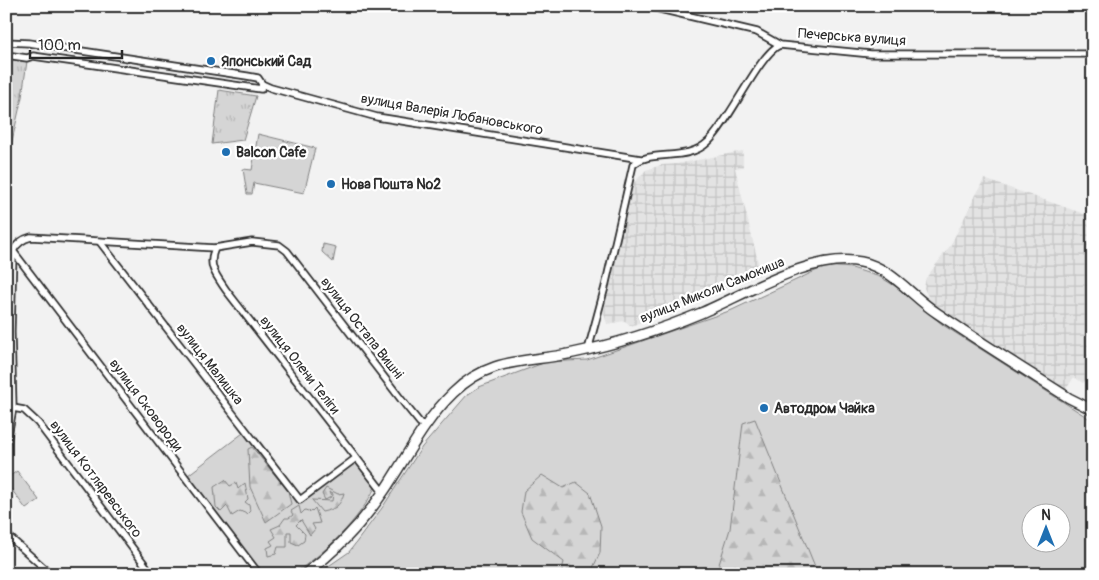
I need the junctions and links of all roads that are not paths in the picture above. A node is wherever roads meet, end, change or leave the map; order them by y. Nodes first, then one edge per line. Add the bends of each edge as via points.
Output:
1 (647, 6) edge
2 (6, 42) edge
3 (780, 44) junction
4 (1093, 54) edge
5 (6, 55) edge
6 (262, 84) junction
7 (641, 159) junction
8 (100, 242) junction
9 (215, 248) junction
10 (13, 250) junction
11 (588, 350) junction
12 (14, 408) junction
13 (1093, 410) edge
14 (426, 426) junction
15 (6, 447) edge
16 (356, 458) junction
17 (383, 492) junction
18 (6, 534) edge
19 (51, 574) edge
20 (152, 574) edge
21 (259, 574) edge
22 (305, 574) edge

1 - 3 street, Печерська вулиця via 757,32
2 - 6 street, вулиця Валерія Лобановського via 247,76 258,78
3 - 4 street, Печерська вулиця via 871,54
3 - 7 street, вулиця Валерія Лобановського via 767,56 708,142 682,155
5 - 6 street, вулиця Валерія Лобановського via 33,56 261,89
6 - 7 street, вулиця Валерія Лобановського via 377,116
7 - 11 street via 633,165
8 - 9 street
8 - 10 street via 31,237 24,238
8 - 16 street, вулиця Малишка via 300,500
9 - 14 street, вулиця Остапа Вишні via 252,242 279,245 287,251 407,407
9 - 16 street, вулиця Олени Теліги via 210,262 214,272
10 - 12 street via 11,332
10 - 21 street, вулиця Сковороди
11 - 13 street, вулиця Миколи Самокиша via 686,318 810,265 831,260 855,261 870,264 890,275 934,312
11 - 14 street, вулиця Миколи Самокиша via 512,361 485,371 454,392
12 - 15 street
12 - 20 street, вулиця Котляревського via 24,410 38,423
14 - 17 street, вулиця Миколи Самокиша
16 - 17 street, вулиця Олени Теліги
17 - 22 street, вулиця Миколи Самокиша via 340,544
18 - 19 street

